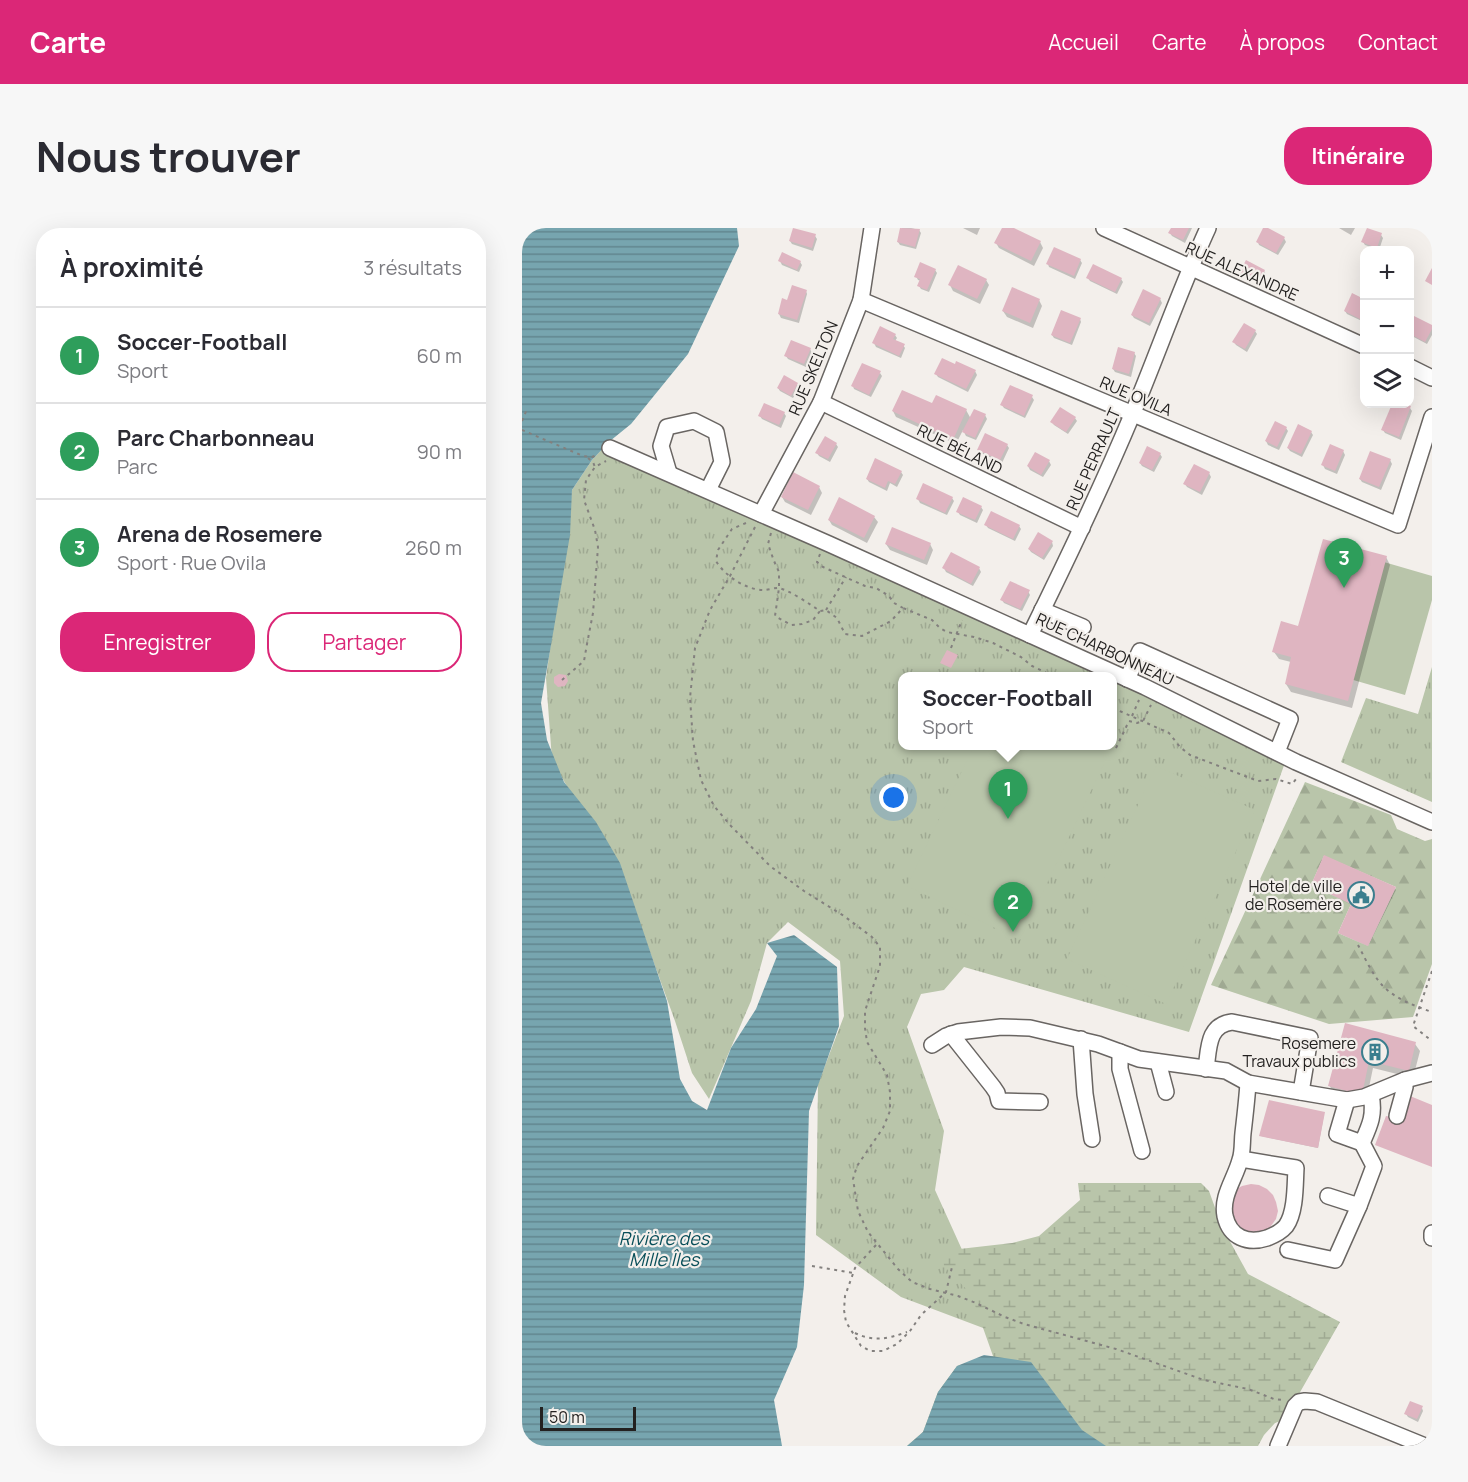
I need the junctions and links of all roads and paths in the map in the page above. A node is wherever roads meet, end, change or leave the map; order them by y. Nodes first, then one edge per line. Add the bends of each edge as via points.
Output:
1 (872, 228) edge
2 (1104, 228) edge
3 (1208, 228) edge
4 (1190, 267) junction
5 (861, 300) junction
6 (1360, 344) edge
7 (1414, 369) edge
8 (1432, 378) edge
9 (821, 402) junction
10 (527, 409) dead end
11 (1132, 414) junction
12 (1432, 417) edge
13 (522, 421) edge
14 (522, 430) edge
15 (616, 450) joint
16 (1427, 452) edge
17 (583, 456) dead end
18 (587, 457) dead end
19 (595, 467) junction
20 (669, 473) junction
21 (708, 490) junction
22 (760, 516) junction
23 (1082, 528) junction
24 (768, 544) dead end
25 (821, 552) dead end
26 (730, 576) junction
27 (846, 577) junction
28 (779, 588) junction
29 (968, 607) junction
30 (903, 608) junction
31 (826, 610) junction
32 (1042, 610) junction
33 (820, 611) junction
34 (1083, 627) dead end
35 (956, 634) junction
36 (1030, 635) junction
37 (951, 648) dead end
38 (1045, 672) edge
39 (1112, 672) edge
40 (1117, 674) edge
41 (1127, 679) junction
42 (562, 680) dead end
43 (1151, 689) junction
44 (1117, 710) edge
45 (1132, 716) junction
46 (1143, 721) junction
47 (1117, 746) edge
48 (1276, 752) junction
49 (1299, 773) dead end
50 (1403, 809) junction
51 (1432, 822) edge
52 (1432, 829) edge
53 (1358, 945) dead end
54 (1432, 971) edge
55 (1419, 1007) junction
56 (1432, 1012) edge
57 (951, 1034) junction
58 (1081, 1039) junction
59 (1432, 1041) edge
60 (932, 1045) dead end
61 (1120, 1052) junction
62 (1158, 1062) junction
63 (1206, 1069) junction
64 (1432, 1073) edge
65 (1405, 1080) junction
66 (1248, 1083) junction
67 (1166, 1092) dead end
68 (1301, 1092) junction
69 (1371, 1095) junction
70 (1347, 1100) junction
71 (1040, 1102) dead end
72 (1397, 1116) dead end
73 (1092, 1139) dead end
74 (1362, 1143) junction
75 (1142, 1151) dead end
76 (1241, 1159) junction
77 (1328, 1196) dead end
78 (1359, 1206) junction
79 (877, 1244) junction
80 (1288, 1251) dead end
81 (812, 1266) dead end
82 (952, 1267) dead end
83 (853, 1273) junction
84 (946, 1292) junction
85 (909, 1331) junction
86 (854, 1333) junction
87 (1299, 1402) junction
88 (1278, 1446) edge
89 (1425, 1446) edge

1 - 5 street, RUE SKELTON
2 - 4 street, RUE ALEXANDRE
3 - 4 street, RUE PERRAULT
4 - 6 street, RUE ALEXANDRE
4 - 11 street, RUE PERRAULT
5 - 9 street, RUE SKELTON
5 - 11 street, RUE OVILA
7 - 8 street
9 - 22 street, RUE SKELTON
9 - 23 street, RUE BÉLAND
10 - 13 path
11 - 16 street, RUE OVILA via 1398,525
11 - 23 street, RUE PERRAULT
12 - 16 street
14 - 17 path
15 - 19 path
15 - 20 street
18 - 19 path
19 - 42 path via 586,480 584,500 598,546 593,613 584,661
20 - 21 street
20 - 21 street via 661,446 667,428 694,421 716,432 722,462
21 - 22 street, RUE CHARBONNEAU
22 - 26 path
22 - 26 path via 732,529 718,550 716,561
22 - 29 street, RUE CHARBONNEAU
23 - 32 street, RUE PERRAULT
24 - 28 path via 779,572
25 - 27 path via 816,562
26 - 28 path via 750,588
26 - 79 path via 710,610 693,658 691,720 701,780 714,806 770,866 844,916 880,947 880,966 865,1011 865,1028 867,1042 887,1075 890,1111 853,1179 858,1211
27 - 30 path via 876,588
27 - 31 path
28 - 33 path
28 - 33 path via 775,616 791,625 813,620
29 - 35 path
29 - 36 street, RUE CHARBONNEAU
30 - 31 path via 891,621 862,636 845,634 837,618
30 - 35 path
31 - 33 path
32 - 34 street
32 - 36 street, RUE PERRAULT
35 - 37 path
35 - 38 path via 993,643
36 - 39 street, RUE CHARBONNEAU
40 - 41 street, RUE CHARBONNEAU
41 - 43 street, RUE CHARBONNEAU
41 - 48 street via 1140,651 1290,719
43 - 45 path
43 - 46 path
43 - 48 street, RUE CHARBONNEAU
44 - 45 path
45 - 46 path
46 - 47 path via 1128,721
46 - 49 path via 1169,734 1190,755 1258,781 1292,784
48 - 50 street, RUE CHARBONNEAU
50 - 51 street, RUE CHARBONNEAU
50 - 52 street via 1405,818
53 - 55 path via 1380,984
54 - 55 path
55 - 56 path
55 - 59 path via 1413,1026
57 - 58 street via 1011,1027
57 - 60 street
57 - 71 street via 993,1087 999,1101
58 - 61 street
58 - 73 street
61 - 62 street
61 - 75 street via 1120,1069
62 - 63 street
62 - 67 street
63 - 66 street via 1226,1071
63 - 68 street via 1212,1034 1223,1023 1310,1038
64 - 65 street
65 - 69 street
65 - 72 street
66 - 68 street
66 - 76 street
68 - 70 street
69 - 70 street
69 - 74 street via 1372,1117
70 - 74 street via 1337,1134
74 - 78 street via 1374,1166
76 - 76 street via 1226,1195 1227,1222 1233,1233 1256,1241 1285,1227 1291,1214 1296,1168
77 - 78 street
78 - 80 street via 1335,1260
79 - 83 path
79 - 84 path via 912,1282
81 - 83 path
82 - 84 path
83 - 86 path via 843,1310
84 - 85 path
84 - 87 path via 1024,1324 1116,1349 1204,1380
85 - 86 path via 878,1339
85 - 86 path via 883,1351 861,1346
87 - 88 street
87 - 89 street via 1317,1402

